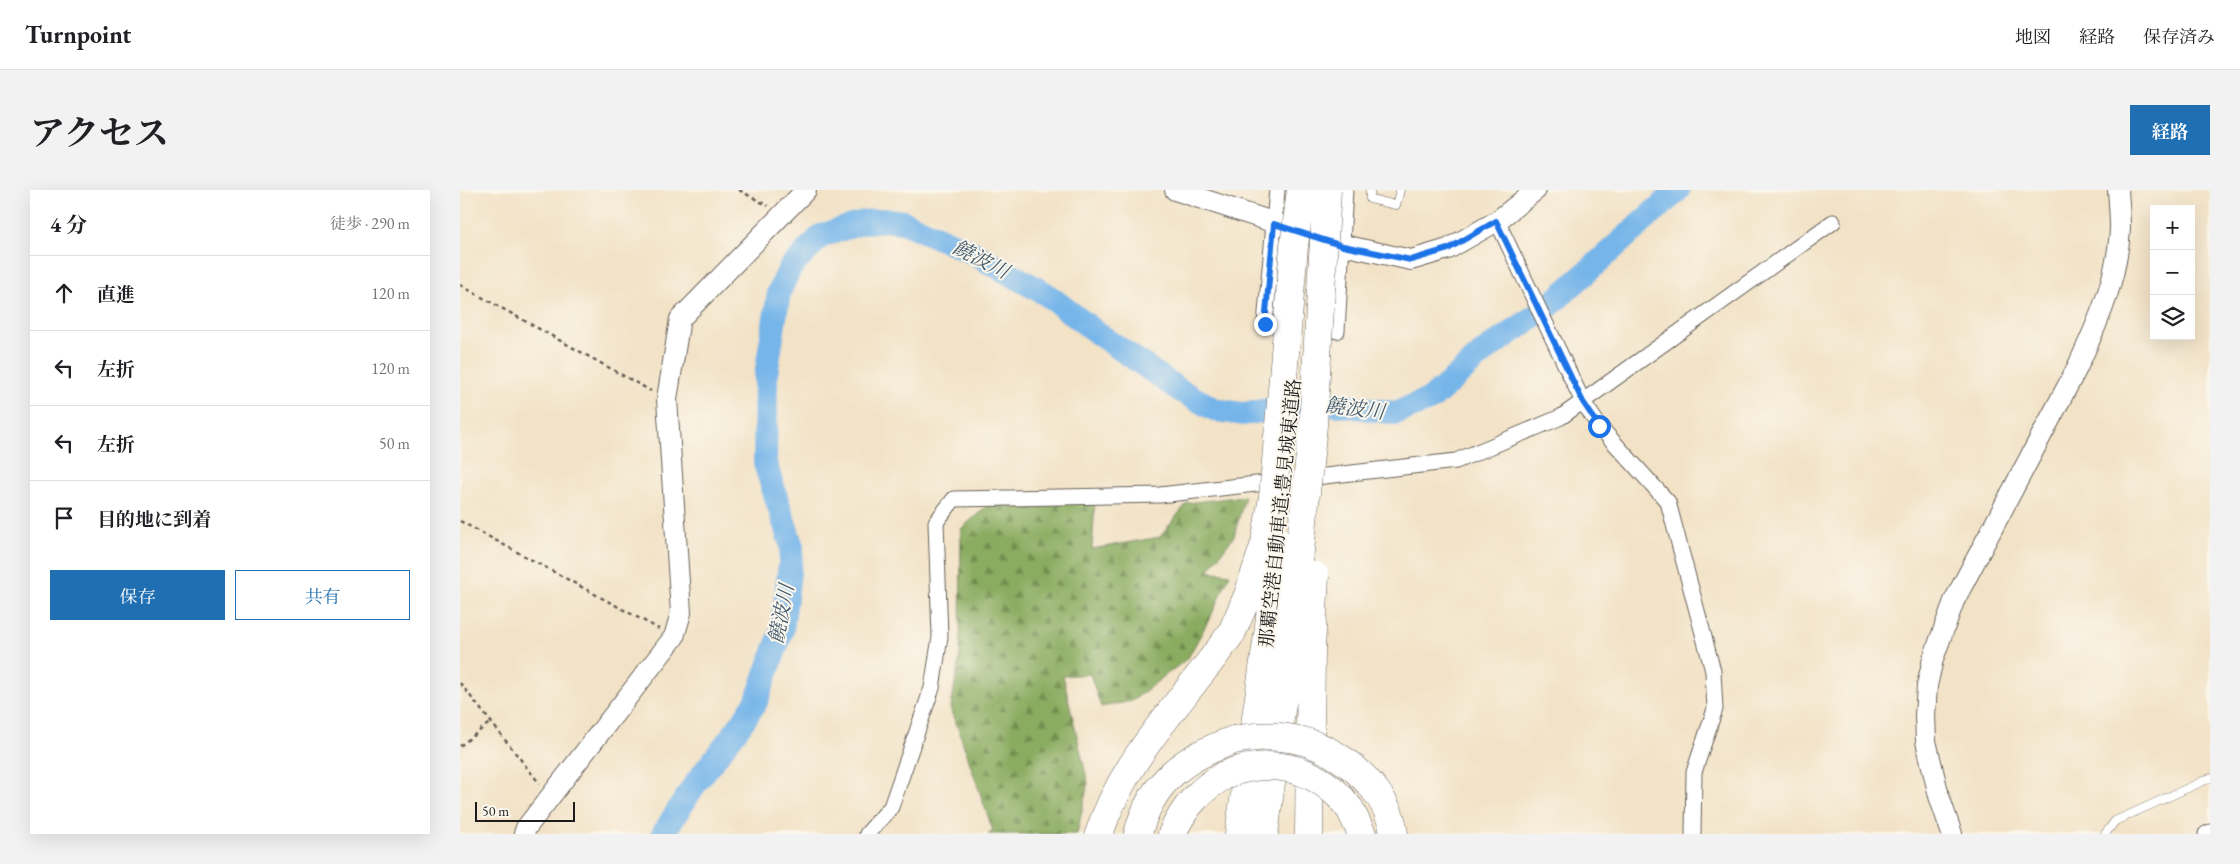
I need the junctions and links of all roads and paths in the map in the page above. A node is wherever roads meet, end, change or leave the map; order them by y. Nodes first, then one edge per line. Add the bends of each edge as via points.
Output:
1 (739, 190) edge
2 (806, 190) edge
3 (1175, 190) edge
4 (1278, 190) edge
5 (1303, 190) edge
6 (1327, 190) edge
7 (1345, 190) edge
8 (1370, 190) edge
9 (1400, 190) edge
10 (1536, 190) edge
11 (2118, 190) edge
12 (781, 213) junction
13 (1496, 221) junction
14 (1833, 222) dead end
15 (1274, 224) junction
16 (1343, 246) junction
17 (460, 285) edge
18 (1265, 324) dead end
19 (1337, 330) dead end
20 (667, 399) junction
21 (1583, 402) junction
22 (460, 521) edge
23 (674, 637) junction
24 (1290, 640) junction
25 (460, 683) edge
26 (492, 721) junction
27 (460, 746) edge
28 (2210, 778) edge
29 (551, 798) junction
30 (2210, 832) edge
31 (1950, 833) edge
32 (524, 834) edge
33 (867, 834) edge
34 (1099, 834) edge
35 (1138, 834) edge
36 (1172, 834) edge
37 (1239, 834) edge
38 (1264, 834) edge
39 (1310, 834) edge
40 (1362, 834) edge
41 (1394, 834) edge
42 (1693, 834) edge
43 (2105, 834) edge
44 (2206, 834) edge

1 - 12 path
2 - 12 street
3 - 15 street
4 - 15 street
5 - 24 highway, 那覇空港自動車道;豊見城東道路, bridge
5 - 34 highway, bridge via 1294,246 1273,497 1265,543 1232,632 1137,757 1106,812
6 - 24 highway, bridge via 1322,265 1320,467
7 - 16 street
8 - 9 lane via 1370,199 1396,205
10 - 13 street
11 - 31 street via 2120,227 2116,262 2093,333 1954,602 1933,659 1927,686 1926,741
12 - 20 street via 680,319
13 - 16 street via 1448,249 1411,260
13 - 21 street
14 - 21 street
15 - 16 street
15 - 18 street
16 - 19 street
17 - 20 path
20 - 23 street via 681,613
21 - 33 street via 1561,417 1456,461 1160,495 954,499 936,522 940,637 932,688 890,806
21 - 42 street via 1599,426 1668,502 1713,671 1715,709 1694,772
22 - 23 path
23 - 29 street
24 - 37 highway, 那覇空港自動車道;豊見城東道路
24 - 38 highway, 那覇空港自動車道;豊見城東道路
24 - 39 highway
25 - 26 path
26 - 27 path
26 - 29 path
28 - 43 lane via 2115,821
29 - 32 street
30 - 44 street
35 - 41 highway, bridge via 1155,794 1177,768 1205,750 1234,740 1262,736 1287,737 1316,745 1354,768 1377,793 1387,810
36 - 40 highway, bridge via 1180,815 1195,796 1225,775 1257,766 1292,768 1320,781 1341,798

